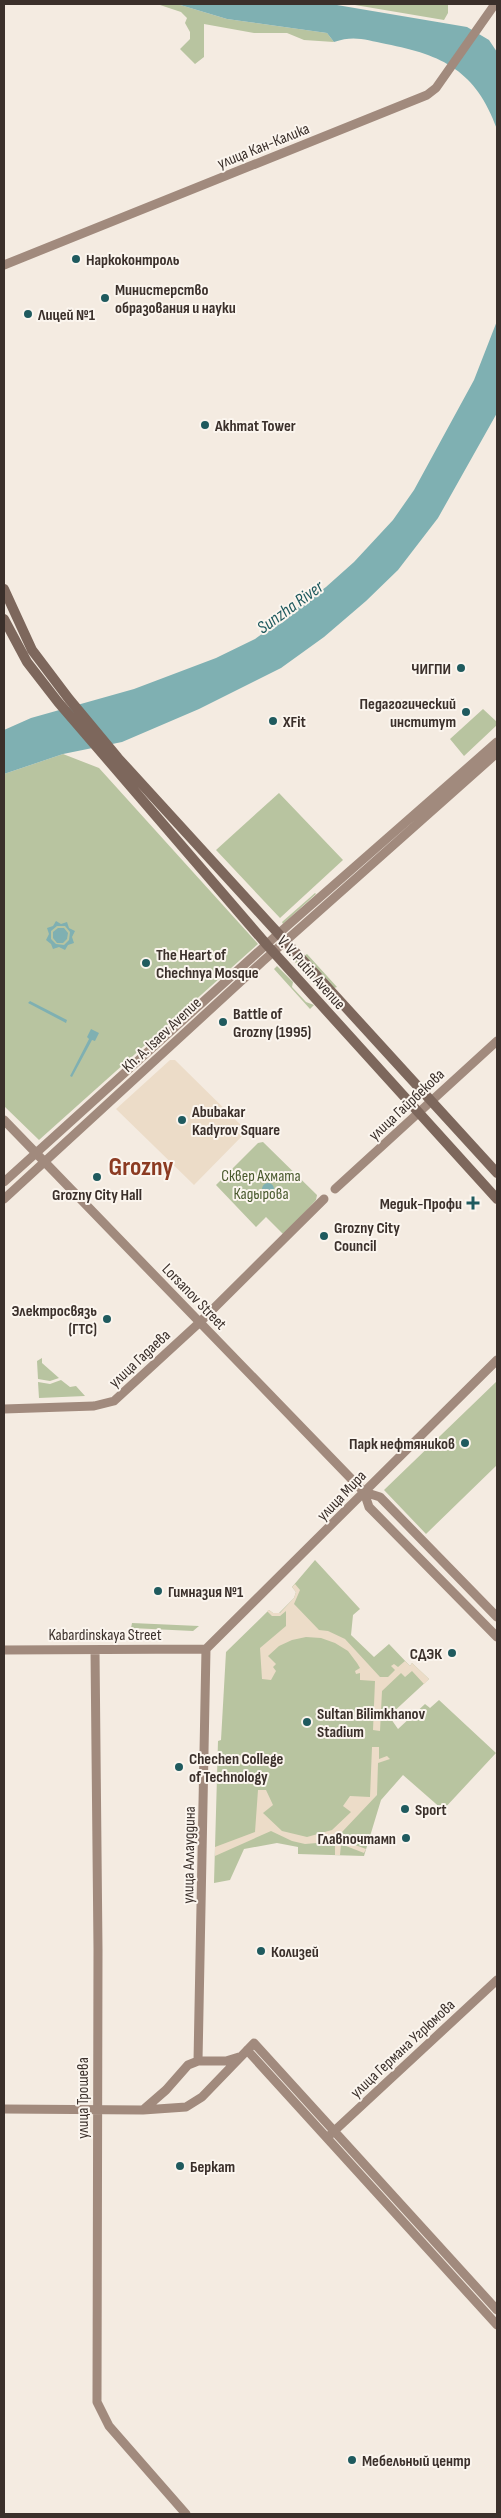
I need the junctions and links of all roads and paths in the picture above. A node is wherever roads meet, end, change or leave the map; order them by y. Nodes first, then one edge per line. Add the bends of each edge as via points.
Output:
1 (494, 5) edge
2 (4, 265) edge
3 (4, 589) edge
4 (4, 619) edge
5 (497, 742) edge
6 (497, 753) edge
7 (114, 760) junction
8 (390, 836) junction
9 (396, 843) junction
10 (282, 937) junction
11 (270, 948) junction
12 (497, 1040) edge
13 (432, 1100) junction
14 (419, 1112) junction
15 (4, 1120) edge
16 (36, 1153) junction
17 (46, 1162) junction
18 (497, 1173) edge
19 (4, 1182) edge
20 (335, 1189) dead end
21 (4, 1199) edge
22 (324, 1199) dead end
23 (497, 1199) edge
24 (199, 1322) junction
25 (497, 1360) edge
26 (4, 1409) edge
27 (364, 1492) junction
28 (497, 1617) edge
29 (497, 1637) edge
30 (206, 1649) junction
31 (4, 1650) edge
32 (95, 1650) junction
33 (497, 1980) edge
34 (240, 2056) junction
35 (198, 2061) junction
36 (4, 2108) edge
37 (97, 2109) junction
38 (142, 2110) junction
39 (331, 2134) junction
40 (497, 2310) edge
41 (497, 2325) edge
42 (186, 2514) edge

1 - 2 street, улица Кан-Калика via 436,88 411,102
3 - 7 main road via 32,650
4 - 7 main road via 27,662 58,702
5 - 8 street, Kh. A. Isaev Avenue
6 - 9 street, Kh. A. Isaev Avenue
7 - 10 main road, V. V. Putin Avenue
7 - 11 main road, V. V. Putin Avenue
8 - 9 street
8 - 10 street, Kh. A. Isaev Avenue
9 - 10 street, Kh. A. Isaev Avenue
10 - 11 street, Kh. A. Isaev Avenue
10 - 13 main road, V. V. Putin Avenue
11 - 14 main road, V. V. Putin Avenue
11 - 16 street, Kh. A. Isaev Avenue
11 - 17 street, Kh. A. Isaev Avenue
12 - 13 street, улица Гайрбекова
13 - 14 street, улица Гайрбекова
13 - 18 main road, V. V. Putin Avenue
14 - 20 street, улица Гайрбекова
14 - 23 main road, V. V. Putin Avenue
15 - 16 street, Lorsanov Street
16 - 17 street, Lorsanov Street
16 - 19 street, Kh. A. Isaev Avenue
17 - 21 street, Kh. A. Isaev Avenue
17 - 24 street, Lorsanov Street
22 - 24 street
24 - 26 street, улица Гадаева via 136,1383 110,1403
24 - 27 street, Lorsanov Street
25 - 27 street, улица Мира
27 - 28 street, Lorsanov Street via 380,1497
27 - 29 street, Lorsanov Street via 370,1507
27 - 30 street, улица Мира
30 - 32 street, Kabardinskaya Street
30 - 35 street, улица Аллауддина
31 - 32 street, Kabardinskaya Street
32 - 37 street, улица Трошева
33 - 39 street, улица Германа Угрюмова
34 - 35 street via 226,2061
34 - 38 street via 193,2104 176,2109
34 - 39 street via 250,2046
35 - 38 street via 188,2065
36 - 37 street
37 - 38 street
37 - 42 street, улица Трошева via 97,2402 109,2426
39 - 40 street
39 - 41 street

